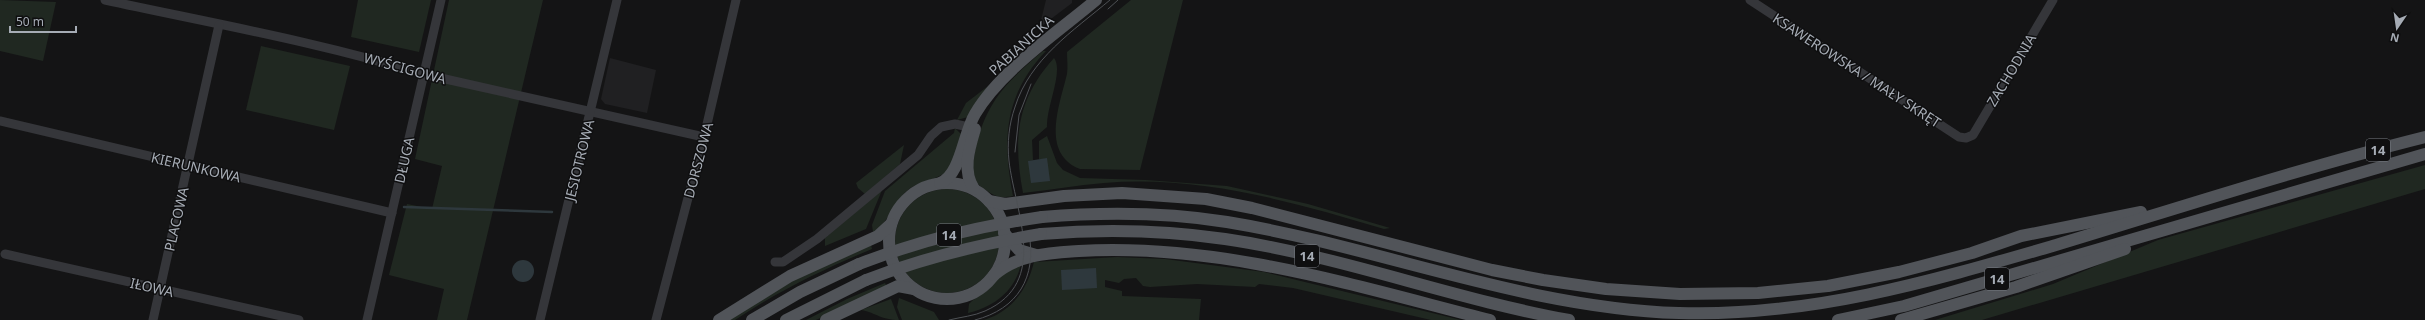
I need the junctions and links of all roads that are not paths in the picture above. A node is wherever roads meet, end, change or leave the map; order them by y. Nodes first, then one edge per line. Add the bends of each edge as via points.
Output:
1 (105, 0) edge
2 (441, 0) edge
3 (616, 0) edge
4 (736, 0) edge
5 (1096, 0) edge
6 (1750, 0) edge
7 (2053, 0) edge
8 (219, 25) junction
9 (424, 74) junction
10 (986, 100) junction
11 (590, 112) junction
12 (0, 121) edge
13 (968, 127) junction
14 (704, 138) junction
15 (1966, 138) joint
16 (2425, 138) edge
17 (2425, 154) edge
18 (188, 165) junction
19 (940, 183) junction
20 (974, 189) junction
21 (989, 201) junction
22 (2168, 211) junction
23 (392, 213) junction
24 (891, 224) junction
25 (2156, 231) junction
26 (1004, 233) junction
27 (5, 254) dead end
28 (1036, 255) junction
29 (776, 262) dead end
30 (994, 275) junction
31 (160, 289) junction
32 (914, 289) junction
33 (153, 320) edge
34 (299, 320) edge
35 (367, 320) edge
36 (540, 320) edge
37 (656, 320) edge
38 (719, 320) edge
39 (752, 320) edge
40 (786, 320) edge
41 (826, 320) edge
42 (1490, 320) edge
43 (1569, 320) edge
44 (1838, 320) edge
45 (1901, 320) edge

1 - 8 street, WYŚCIGOWA
2 - 9 street, DŁUGA
3 - 11 street, JESIOTROWA
4 - 14 street, DORSZOWA
5 - 10 main road, PABIANICKA via 1012,70
6 - 15 street, KSAWEROWSKA / MAŁY SKRĘT via 1959,137
7 - 15 street, ZACHODNIA via 1972,135
8 - 9 street, WYŚCIGOWA via 380,60
8 - 18 street, PLACOWA
9 - 11 street, WYŚCIGOWA
9 - 23 street, DŁUGA
10 - 13 main road, PABIANICKA
10 - 20 main road, PABIANICKA via 968,157 967,176
11 - 14 street, WYŚCIGOWA
11 - 36 street, JESIOTROWA
12 - 18 street, KIERUNKOWA
13 - 19 main road, PABIANICKA via 954,171 949,178
13 - 29 street via 955,124 941,127 931,136 918,155 817,239 783,262
14 - 37 street, DORSZOWA
16 - 22 main road, 14
17 - 25 main road, 14
18 - 23 street, KIERUNKOWA
18 - 31 street, PLACOWA
19 - 20 main road via 961,184
19 - 24 main road via 910,195 898,209
20 - 21 main road
21 - 22 main road via 1005,204 1107,193 1206,199 1265,211 1507,273 1606,289 1680,294 1758,293 1828,286 1899,272 1972,253 2022,236 2070,225 2148,210
21 - 26 main road via 1000,218
22 - 39 main road, 14, bridge via 1901,288 1825,304 1728,314 1643,311 1558,300 1224,221 1124,213 1042,217 958,232 906,247 859,264 800,292
23 - 35 street, DŁUGA
24 - 32 main road via 889,243 893,261 903,278
24 - 38 main road via 878,236 790,276
25 - 44 main road, 14 via 1904,306
25 - 45 main road via 2142,243 2023,285
26 - 28 main road via 1019,250
26 - 30 main road via 1004,251
27 - 31 street, IŁOWA
28 - 30 main road via 1012,263
28 - 42 main road via 1127,250 1202,255 1322,278
30 - 32 main road via 977,290 952,299 928,296
31 - 33 street, PLACOWA
31 - 34 street, IŁOWA
32 - 41 main road via 898,286
40 - 43 main road, 14, bridge via 866,280 954,251 1041,234 1141,231 1225,239 1304,255 1499,305

